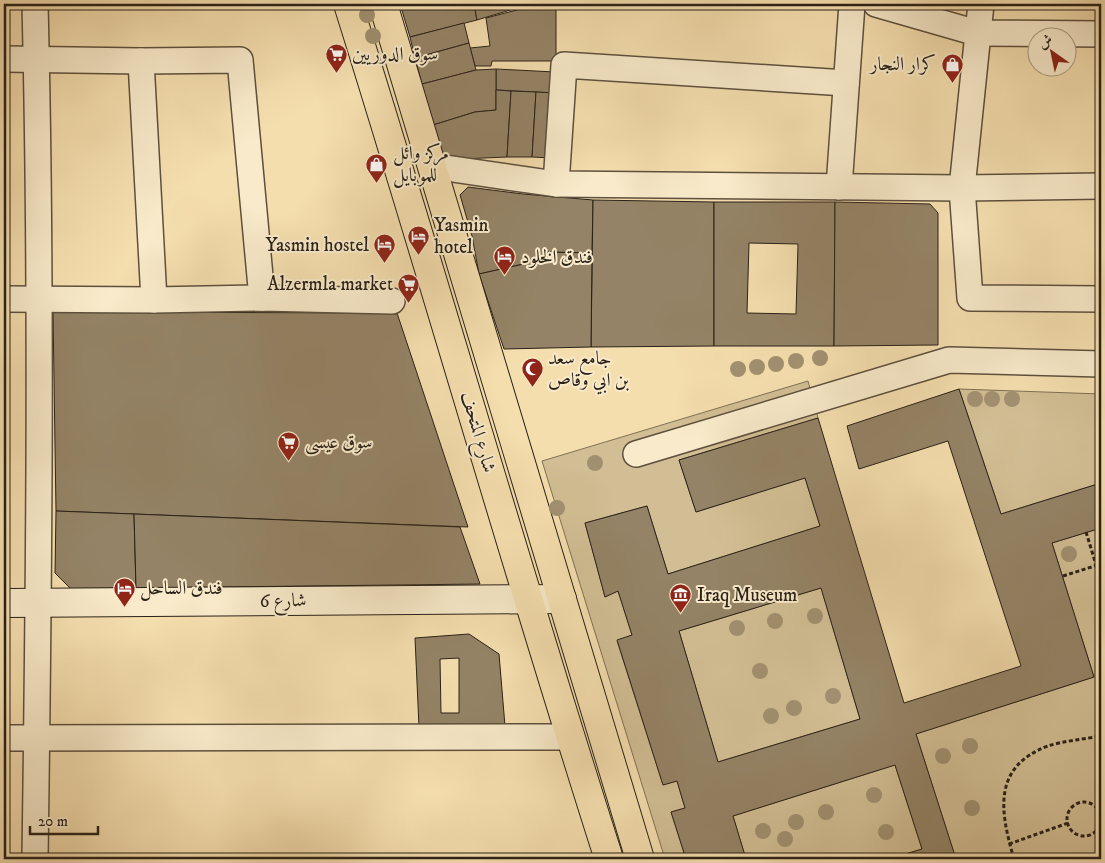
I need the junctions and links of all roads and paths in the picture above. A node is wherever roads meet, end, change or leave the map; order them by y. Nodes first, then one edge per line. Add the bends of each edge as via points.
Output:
1 (35, 4) edge
2 (348, 4) edge
3 (383, 4) edge
4 (852, 4) edge
5 (876, 4) edge
6 (981, 4) edge
7 (977, 34) junction
8 (1101, 34) edge
9 (4, 58) edge
10 (37, 59) junction
11 (141, 61) junction
12 (846, 83) junction
13 (432, 166) junction
14 (556, 184) junction
15 (1101, 186) edge
16 (839, 187) junction
17 (962, 188) junction
18 (262, 298) junction
19 (4, 299) edge
20 (39, 300) junction
21 (154, 300) junction
22 (1101, 300) edge
23 (392, 301) dead end
24 (1101, 364) edge
25 (636, 454) dead end
26 (1086, 532) dead end
27 (1101, 564) edge
28 (1096, 566) junction
29 (1063, 576) dead end
30 (1101, 581) edge
31 (527, 599) junction
32 (562, 599) junction
33 (4, 603) edge
34 (38, 604) junction
35 (570, 736) junction
36 (1101, 736) edge
37 (4, 738) edge
38 (36, 738) junction
39 (1101, 815) edge
40 (1068, 823) junction
41 (1009, 844) junction
42 (35, 859) edge
43 (609, 859) edge
44 (640, 859) edge
45 (1014, 859) edge

1 - 10 street
2 - 31 main road, شارع المتحف
3 - 13 main road, شارع المتحف
4 - 12 street
5 - 7 street
6 - 7 street
7 - 8 street
7 - 17 street
9 - 10 street
10 - 11 street
10 - 20 street
11 - 18 street via 240,60
11 - 21 street
12 - 14 street via 564,65
12 - 16 street
13 - 14 street
13 - 32 main road, شارع المتحف
14 - 16 street
15 - 17 street
16 - 17 street
17 - 22 street via 970,298
18 - 21 street
18 - 23 street
19 - 20 street
20 - 21 street
20 - 34 street
24 - 25 street via 949,360
26 - 28 path
27 - 28 path
28 - 29 path
28 - 30 path
31 - 32 street, شارع 6
31 - 34 street, شارع 6
31 - 35 main road, شارع المتحف
32 - 44 main road, شارع المتحف
33 - 34 street, شارع 6
34 - 38 street
35 - 38 street
35 - 43 main road, شارع المتحف
36 - 41 path via 1049,746 1020,761 1004,790 1003,810
37 - 38 street
38 - 42 street
39 - 40 path via 1095,806 1084,802 1072,807
39 - 40 path via 1098,829 1088,835 1076,834
40 - 41 path
41 - 45 path

